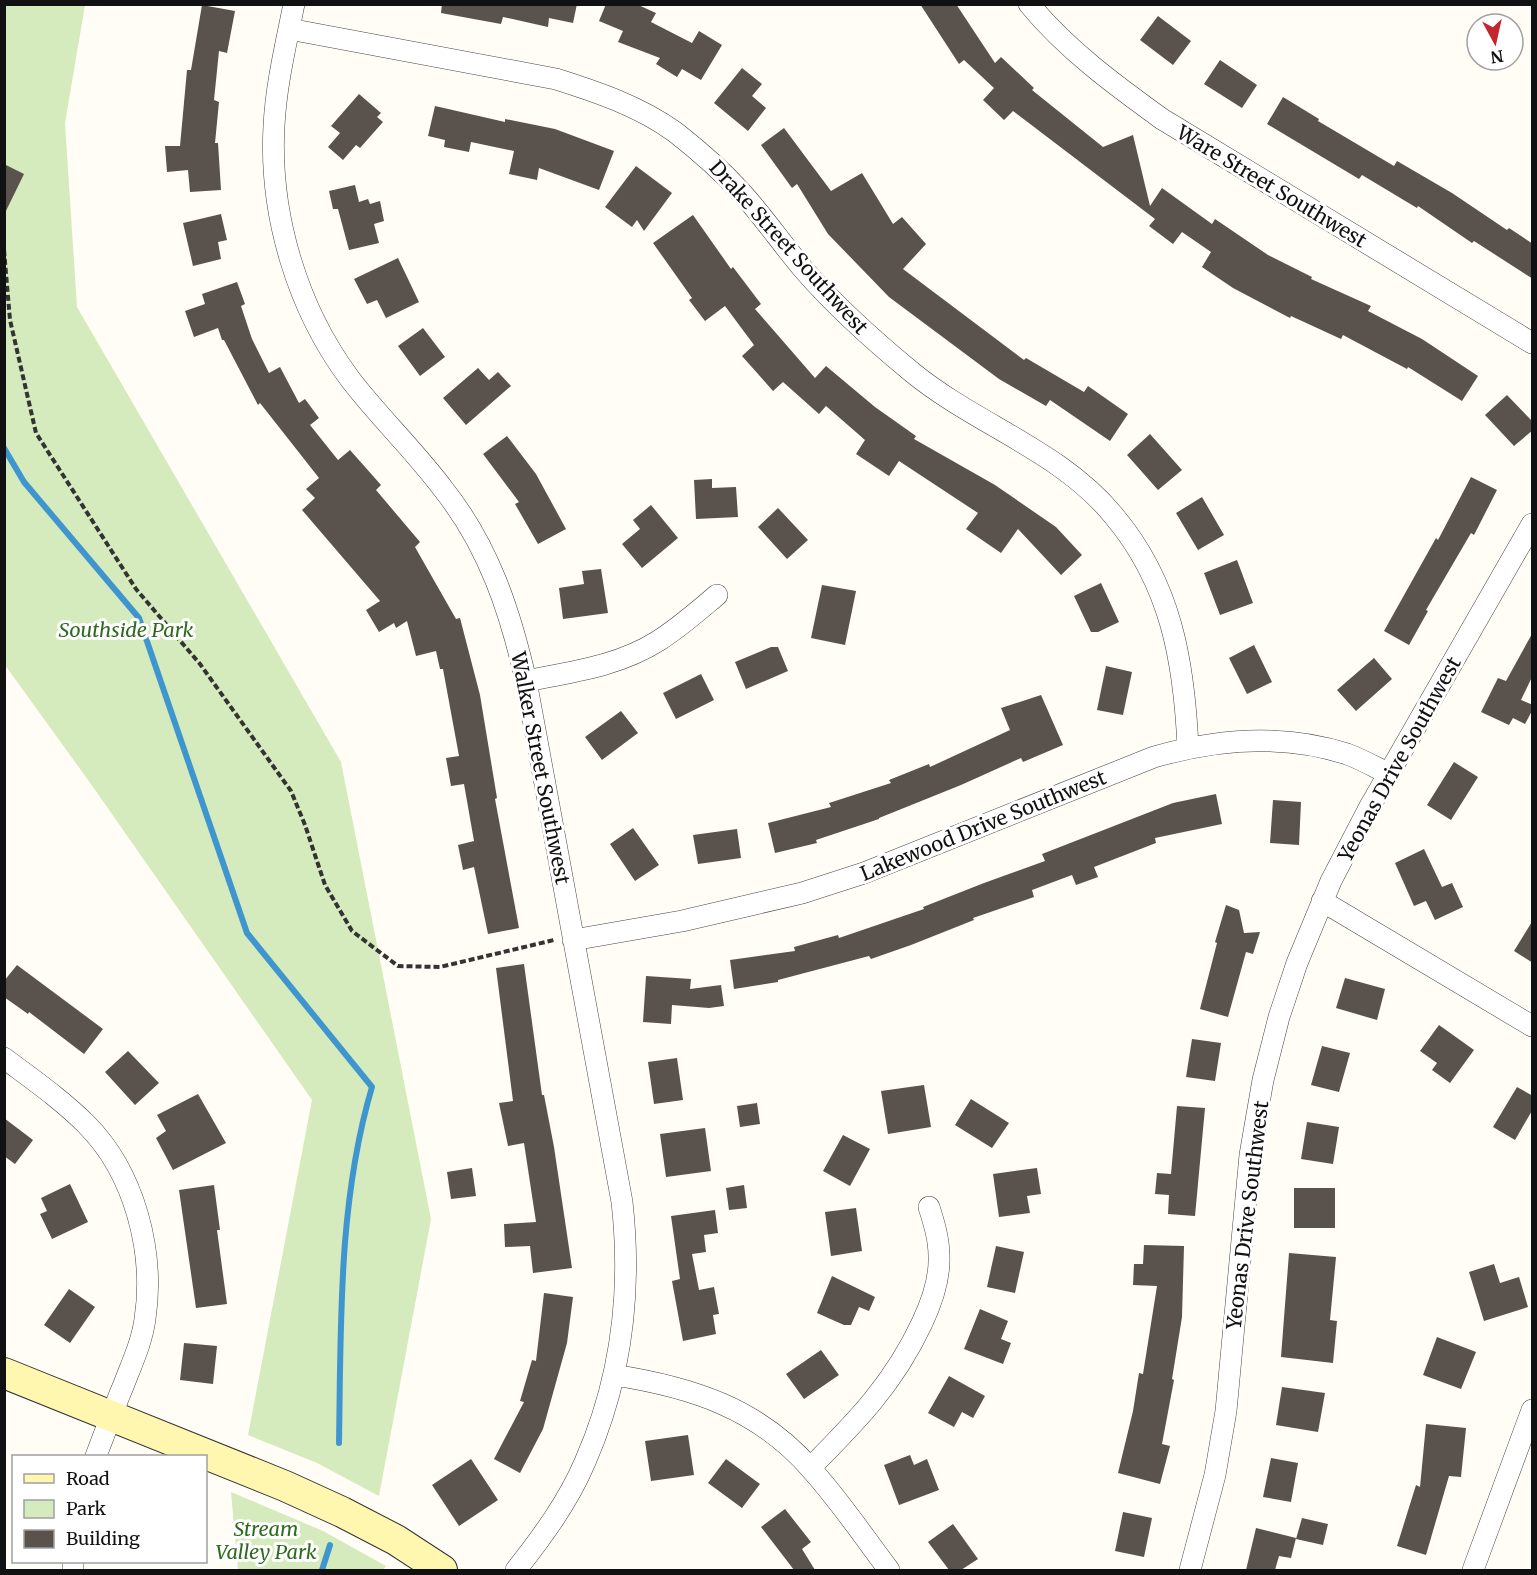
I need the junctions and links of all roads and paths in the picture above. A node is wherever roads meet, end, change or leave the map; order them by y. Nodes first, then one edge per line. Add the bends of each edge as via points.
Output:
1 (294, 4) edge
2 (1029, 4) edge
3 (289, 29) junction
4 (4, 250) edge
5 (1533, 343) edge
6 (1533, 524) edge
7 (717, 596) dead end
8 (525, 681) junction
9 (1188, 747) junction
10 (1389, 774) junction
11 (1322, 901) junction
12 (573, 938) junction
13 (1533, 1026) edge
14 (4, 1058) edge
15 (929, 1207) dead end
16 (4, 1373) edge
17 (614, 1375) junction
18 (1533, 1410) edge
19 (111, 1416) junction
20 (96, 1455) edge
21 (810, 1468) junction
22 (442, 1570) edge
23 (516, 1570) edge
24 (889, 1570) edge
25 (1190, 1570) edge
26 (1473, 1570) edge

1 - 3 street, Walker Street Southwest
2 - 5 street, Ware Street Southwest via 1072,49 1162,120
3 - 8 street, Walker Street Southwest via 274,125 274,171 290,256 305,298 350,379 443,488 477,539 498,582
3 - 9 street, Drake Street Southwest via 556,79 637,110 673,131 741,191 805,270 872,339 964,409 1063,468 1115,516 1157,585 1171,623 1181,662
4 - 12 path via 10,320 36,433 136,589 200,664 291,791 326,885 352,931 398,966 440,967
6 - 10 street, Yeonas Drive Southwest
7 - 8 street via 658,641 628,657
8 - 12 street, Walker Street Southwest
9 - 10 street, Lakewood Drive Southwest via 1224,741 1275,740 1348,754
9 - 12 street, Lakewood Drive Southwest via 1154,757 864,873 802,893 682,921
10 - 11 street, Yeonas Drive Southwest
11 - 13 street
11 - 25 street, Yeonas Drive Southwest via 1279,1017 1263,1080 1250,1155 1226,1411 1215,1475
12 - 17 street, Walker Street Southwest via 625,1229 623,1324
14 - 19 street via 88,1126 126,1183 138,1217 146,1252 145,1319
15 - 21 street via 939,1257 928,1310 890,1381
16 - 19 street
17 - 21 street via 654,1381 722,1403 752,1419
17 - 23 street, Walker Street Southwest via 585,1464 563,1504
18 - 26 street
19 - 20 street
19 - 22 street via 342,1512
21 - 24 street

